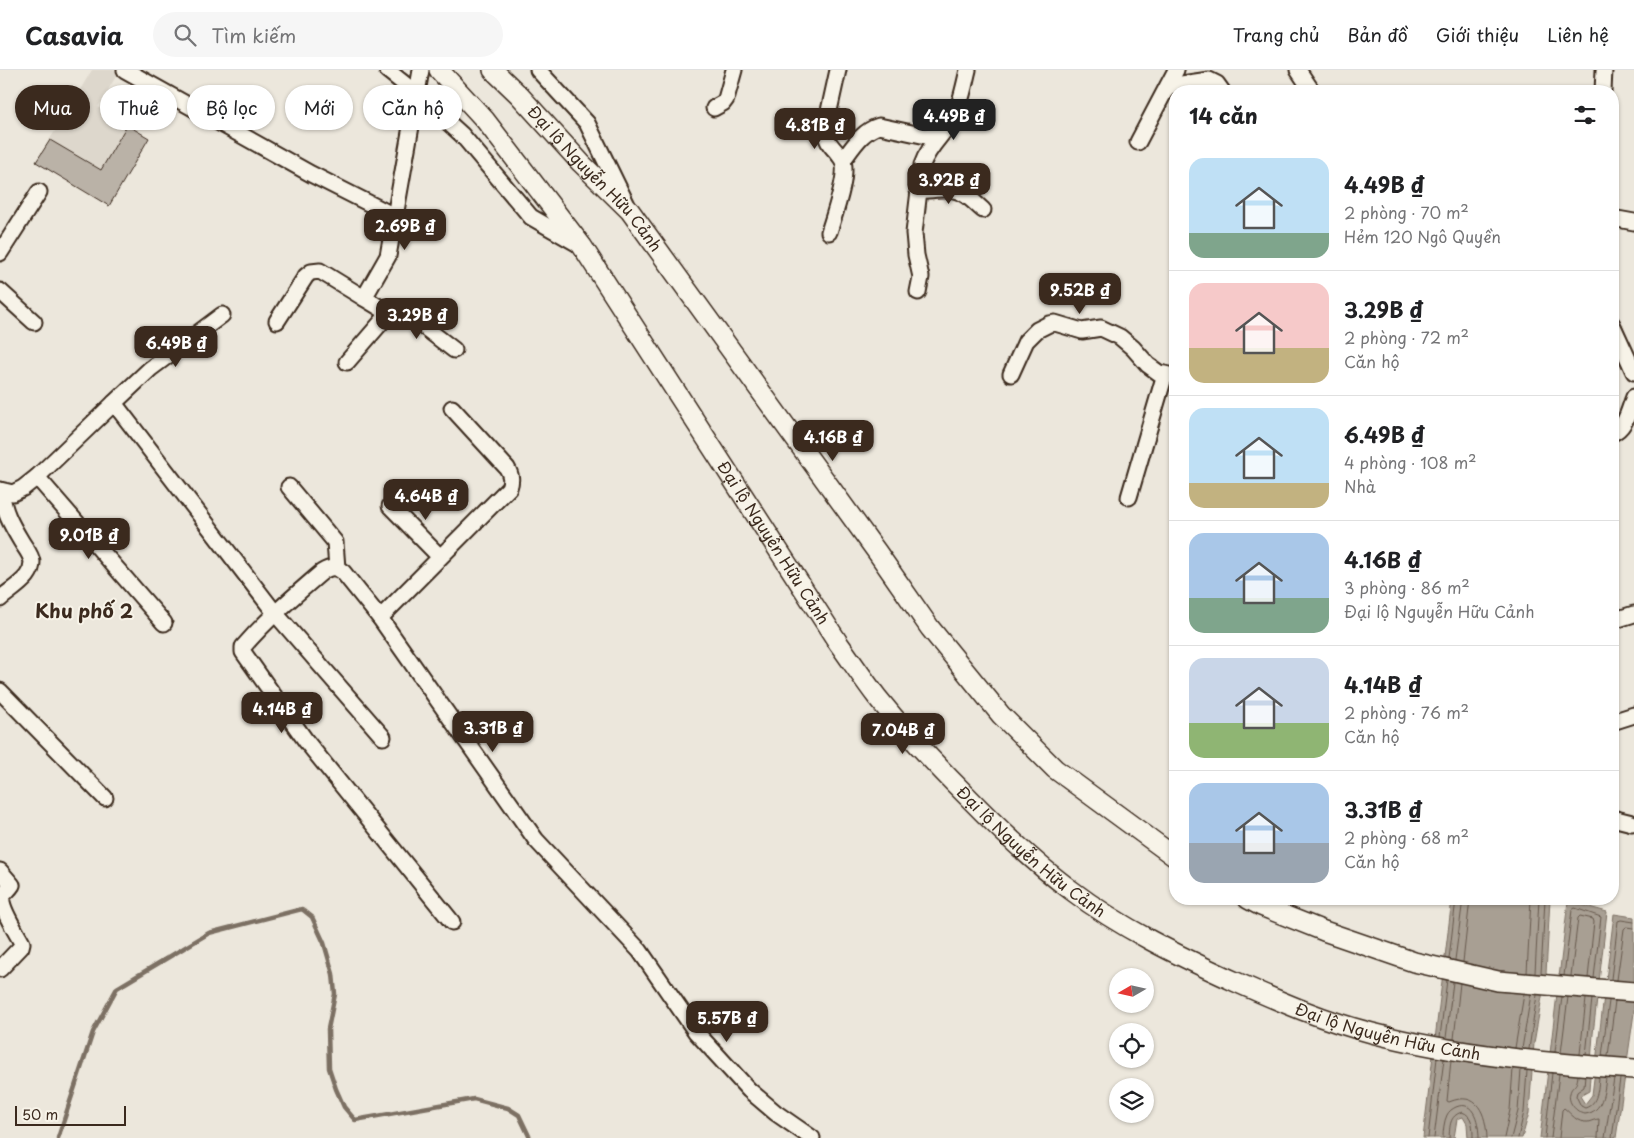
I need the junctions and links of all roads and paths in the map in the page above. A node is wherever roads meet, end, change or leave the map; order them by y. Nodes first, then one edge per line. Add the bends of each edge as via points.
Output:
1 (125, 70) edge
2 (387, 70) edge
3 (421, 70) edge
4 (439, 70) edge
5 (493, 70) edge
6 (538, 70) edge
7 (734, 70) edge
8 (838, 70) edge
9 (968, 70) edge
10 (1176, 70) edge
11 (1298, 70) edge
12 (1604, 70) edge
13 (406, 85) edge
14 (418, 85) edge
15 (1175, 85) edge
16 (1218, 85) edge
17 (1308, 85) edge
18 (1603, 85) edge
19 (1168, 86) joint
20 (714, 108) dead end
21 (411, 130) edge
22 (457, 130) edge
23 (942, 132) junction
24 (1138, 142) dead end
25 (843, 160) junction
26 (918, 191) junction
27 (39, 192) dead end
28 (983, 210) dead end
29 (630, 211) junction
30 (396, 218) junction
31 (1619, 219) edge
32 (1634, 222) edge
33 (829, 232) dead end
34 (582, 246) junction
35 (0, 253) edge
36 (0, 291) edge
37 (918, 292) dead end
38 (364, 298) junction
39 (222, 314) dead end
40 (385, 314) junction
41 (277, 321) dead end
42 (34, 322) dead end
43 (1619, 339) edge
44 (454, 350) dead end
45 (347, 362) dead end
46 (1634, 372) edge
47 (1012, 374) dead end
48 (1169, 375) edge
49 (1169, 378) edge
50 (1634, 397) edge
51 (114, 403) junction
52 (452, 408) dead end
53 (1619, 428) edge
54 (38, 477) junction
55 (289, 487) dead end
56 (1, 490) edge
57 (1129, 496) dead end
58 (390, 506) dead end
59 (440, 557) junction
60 (337, 568) junction
61 (0, 599) edge
62 (275, 613) junction
63 (1634, 614) edge
64 (380, 618) junction
65 (1619, 619) edge
66 (164, 623) dead end
67 (0, 691) edge
68 (1634, 715) edge
69 (1619, 720) edge
70 (384, 737) dead end
71 (105, 798) dead end
72 (1619, 820) edge
73 (1632, 823) dead end
74 (1169, 853) edge
75 (0, 871) edge
76 (1259, 905) edge
77 (452, 922) dead end
78 (0, 969) edge
79 (1634, 992) edge
80 (1634, 1069) edge
81 (812, 1138) edge

1 - 30 street
2 - 13 street
3 - 14 street
4 - 34 main road, Đại lộ Nguyễn Hữu Cảnh via 485,120
5 - 29 main road, Đại lộ Nguyễn Hữu Cảnh via 520,94 581,163
6 - 29 street via 587,123
7 - 20 street via 726,99
8 - 25 street via 825,129 829,146
9 - 23 street via 954,117
10 - 19 street
11 - 17 street
12 - 18 street
15 - 16 street via 1210,80
19 - 24 street
21 - 30 street
22 - 34 street via 531,217
23 - 25 street via 926,136 879,126 865,133
23 - 26 street via 924,156
25 - 33 street via 841,192
26 - 28 street via 956,191
26 - 37 street via 914,233 921,277
27 - 35 street
29 - 74 main road, Đại lộ Nguyễn Hữu Cảnh via 930,628 1001,715 1055,769
30 - 38 street via 388,256
31 - 32 street
34 - 80 main road, Đại lộ Nguyễn Hữu Cảnh via 839,644 877,697 923,752 988,817 1072,891 1136,932 1210,970 1312,1015 1372,1033 1446,1049 1535,1062
36 - 42 street
38 - 40 street via 384,310
38 - 41 street via 320,271 311,272
39 - 51 street via 150,369
40 - 44 street via 410,316
40 - 45 street
43 - 46 street
47 - 48 street via 1026,341 1038,330 1055,323 1082,331 1101,328 1120,337 1148,365
49 - 57 street
50 - 53 street
51 - 54 street
51 - 62 street
52 - 59 street via 507,468 512,482
54 - 56 street via 13,494
54 - 66 street
55 - 60 street via 335,542
56 - 61 street via 6,513 32,563 26,578
58 - 59 street
59 - 64 street
60 - 62 street via 322,572
60 - 64 street
62 - 70 street
62 - 77 street via 243,647 243,652 306,741
63 - 65 street
64 - 81 street via 536,840 640,951 696,1032 749,1090
67 - 71 street
68 - 69 street
72 - 73 street
75 - 78 street via 12,885 0,901 1,908 22,943
76 - 79 main road via 1414,962 1498,981

